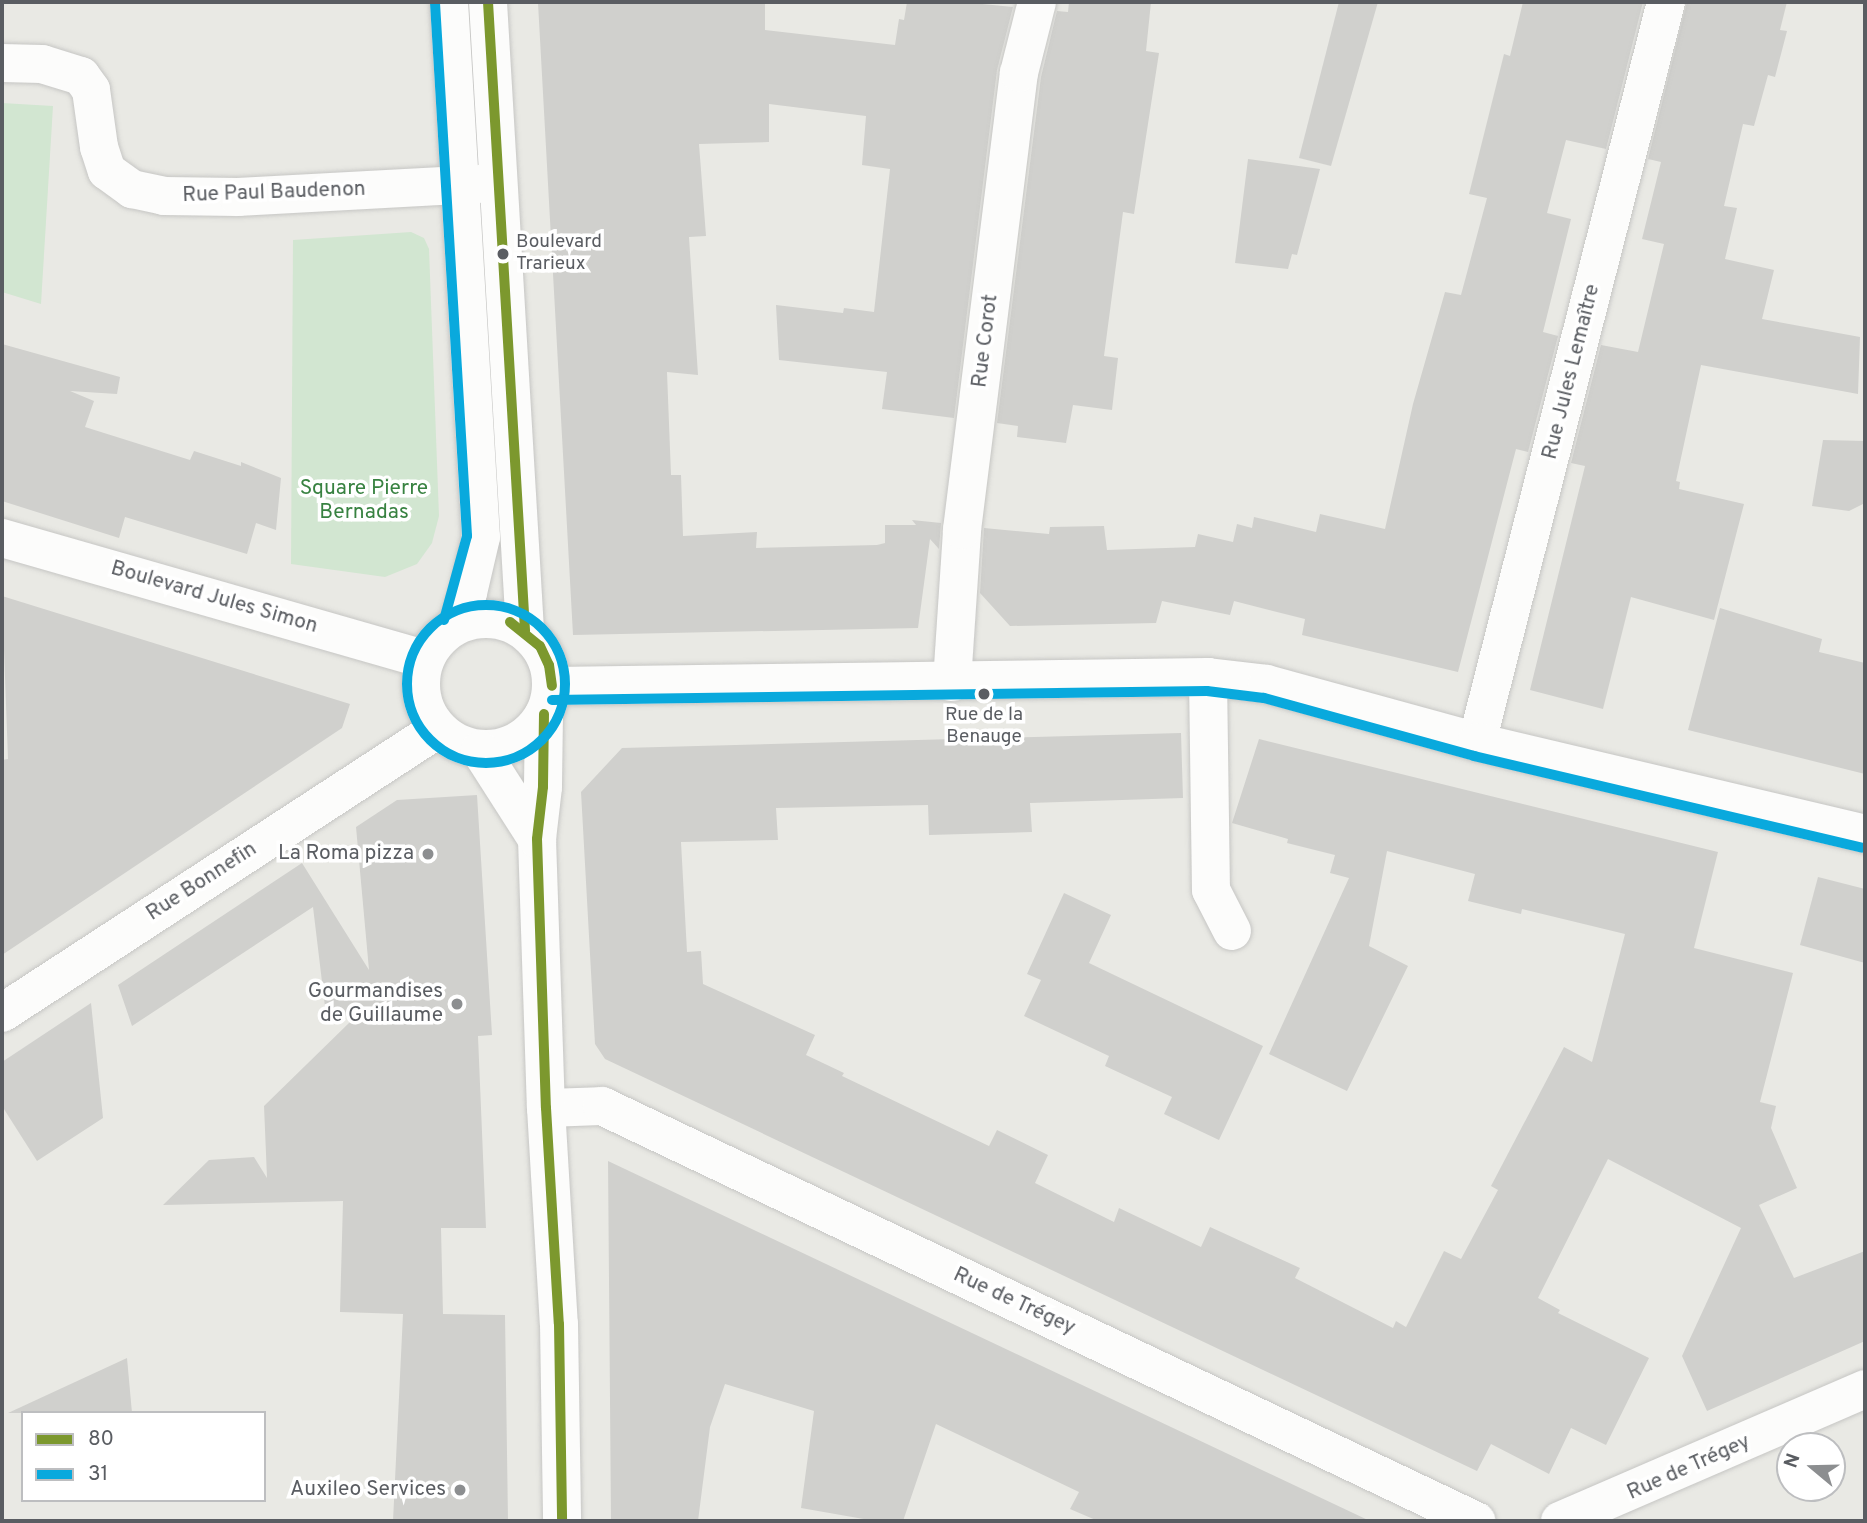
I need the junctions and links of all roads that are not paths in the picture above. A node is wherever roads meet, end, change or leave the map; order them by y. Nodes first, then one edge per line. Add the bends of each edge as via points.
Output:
1 (449, 2) edge
2 (488, 2) edge
3 (1037, 2) edge
4 (1665, 2) edge
5 (2, 63) edge
6 (479, 185) junction
7 (2, 538) edge
8 (457, 625) junction
9 (525, 631) junction
10 (425, 659) junction
11 (1208, 677) junction
12 (952, 682) junction
13 (548, 700) junction
14 (438, 729) junction
15 (1477, 742) junction
16 (480, 750) junction
17 (1865, 834) edge
18 (537, 839) junction
19 (1232, 931) dead end
20 (2, 1013) edge
21 (546, 1108) junction
22 (1865, 1390) edge
23 (1581, 1518) edge
24 (562, 1521) edge
25 (1476, 1521) edge

1 - 6 street
2 - 6 street
3 - 12 street, Rue Corot via 1020,73 962,530
4 - 15 street, Rue Jules Lemaître
5 - 6 street, Rue Paul Baudenon via 42,64 81,76 91,90 107,171 132,189 164,196 238,197
6 - 8 street via 481,537
6 - 9 street
7 - 10 street, Boulevard Jules Simon
8 - 9 street via 493,618
8 - 10 street via 433,645
9 - 13 street via 540,646 549,665
10 - 14 street via 421,696
11 - 12 street
11 - 15 street via 1279,687
11 - 19 street via 1211,890
12 - 13 street
13 - 16 street via 533,730 517,742
13 - 18 street
14 - 16 street via 450,739
14 - 20 street, Rue Bonnefin
15 - 17 street
16 - 18 street
18 - 21 street
21 - 24 street via 559,1324
21 - 25 street, Rue de Trégey via 602,1106
22 - 23 street, Rue de Trégey

